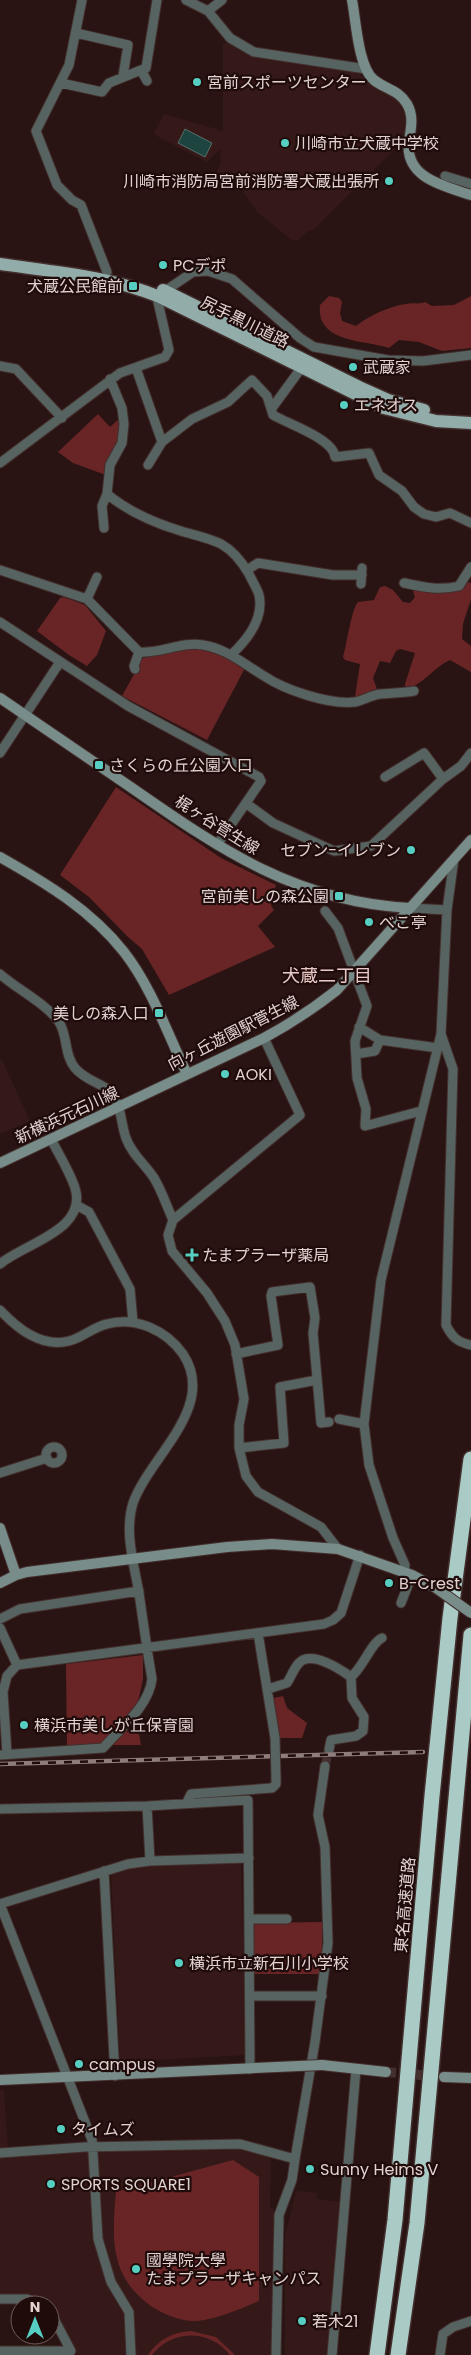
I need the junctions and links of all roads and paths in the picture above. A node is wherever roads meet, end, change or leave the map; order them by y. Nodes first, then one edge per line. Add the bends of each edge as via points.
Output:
1 (82, 0) edge
2 (157, 0) edge
3 (186, 0) edge
4 (222, 0) edge
5 (352, 0) edge
6 (208, 11) junction
7 (76, 33) junction
8 (141, 70) junction
9 (366, 70) junction
10 (123, 76) junction
11 (147, 81) dead end
12 (61, 83) junction
13 (445, 176) dead end
14 (471, 184) edge
15 (471, 195) edge
16 (0, 257) edge
17 (0, 264) edge
18 (107, 272) junction
19 (163, 294) junction
20 (314, 347) junction
21 (471, 355) edge
22 (304, 364) junction
23 (0, 366) edge
24 (136, 368) junction
25 (110, 379) junction
26 (272, 408) junction
27 (471, 414) edge
28 (62, 418) junction
29 (471, 423) edge
30 (162, 442) junction
31 (0, 463) edge
32 (148, 465) dead end
33 (107, 494) junction
34 (471, 523) edge
35 (104, 528) dead end
36 (471, 567) edge
37 (0, 570) edge
38 (247, 570) junction
39 (362, 576) dead end
40 (97, 577) dead end
41 (404, 583) dead end
42 (87, 599) junction
43 (0, 622) edge
44 (139, 652) junction
45 (232, 654) junction
46 (60, 662) junction
47 (135, 669) dead end
48 (414, 690) dead end
49 (0, 698) edge
50 (26, 716) junction
51 (0, 753) edge
52 (471, 753) edge
53 (385, 777) dead end
54 (443, 779) junction
55 (247, 804) junction
56 (471, 840) edge
57 (217, 846) junction
58 (0, 857) edge
59 (454, 858) junction
60 (410, 908) junction
61 (447, 910) junction
62 (325, 911) dead end
63 (355, 970) junction
64 (0, 974) edge
65 (359, 1027) junction
66 (441, 1034) junction
67 (264, 1038) junction
68 (380, 1040) junction
69 (438, 1048) junction
70 (356, 1054) junction
71 (187, 1074) junction
72 (146, 1094) joint
73 (118, 1108) junction
74 (420, 1111) junction
75 (51, 1139) junction
76 (0, 1163) edge
77 (78, 1206) junction
78 (173, 1220) junction
79 (0, 1264) edge
80 (0, 1310) edge
81 (133, 1322) junction
82 (467, 1344) edge
83 (236, 1354) junction
84 (317, 1380) junction
85 (339, 1419) dead end
86 (329, 1422) dead end
87 (364, 1424) junction
88 (239, 1448) junction
89 (47, 1458) dead end
90 (471, 1459) edge
91 (0, 1473) edge
92 (0, 1528) edge
93 (338, 1549) junction
94 (360, 1555) junction
95 (133, 1560) junction
96 (408, 1573) junction
97 (16, 1575) junction
98 (0, 1583) edge
99 (139, 1591) junction
100 (401, 1603) dead end
101 (471, 1613) edge
102 (0, 1619) edge
103 (0, 1628) edge
104 (258, 1633) junction
105 (471, 1635) edge
106 (382, 1638) dead end
107 (147, 1647) junction
108 (17, 1666) junction
109 (351, 1677) junction
110 (268, 1689) junction
111 (329, 1750) tunnel mouth
112 (3, 1754) edge
113 (325, 1766) tunnel mouth
114 (187, 1802) junction
115 (147, 1806) junction
116 (0, 1810) edge
117 (249, 1858) junction
118 (150, 1861) junction
119 (104, 1872) junction
120 (0, 1904) edge
121 (250, 1919) junction
122 (287, 1919) dead end
123 (250, 1996) junction
124 (322, 1996) junction
125 (250, 2069) junction
126 (356, 2069) junction
127 (386, 2072) tunnel mouth
128 (115, 2076) junction
129 (444, 2077) tunnel mouth
130 (67, 2078) junction
131 (471, 2078) edge
132 (0, 2080) edge
133 (93, 2150) junction
134 (0, 2153) edge
135 (295, 2159) junction
136 (471, 2321) edge
137 (60, 2330) edge
138 (0, 2351) edge
139 (72, 2353) edge
140 (131, 2355) edge
141 (276, 2355) edge
142 (332, 2355) edge
143 (377, 2355) edge
144 (398, 2355) edge
145 (440, 2355) edge

1 - 7 street
2 - 8 street via 146,68
3 - 6 street
4 - 6 street
5 - 9 street
6 - 9 street via 230,38 254,52
7 - 10 street via 128,45
7 - 12 street
8 - 10 street
8 - 11 street
9 - 15 street via 375,81 403,97 408,105 412,123 410,159 420,174
10 - 12 street via 102,92
12 - 18 street via 36,131 57,185 81,205
13 - 14 street
16 - 18 main road, 尻手黒川道路
17 - 19 main road, 尻手黒川道路 via 108,280
18 - 19 main road, 尻手黒川道路
19 - 20 street via 193,272 222,274
19 - 22 main road, 尻手黒川道路
19 - 24 street via 158,302 169,350 159,361
20 - 21 street via 388,360 423,361
20 - 22 street
22 - 26 street
22 - 27 main road, 尻手黒川道路 via 388,400 436,413
22 - 29 main road, 尻手黒川道路 via 384,408 436,421
23 - 28 street via 16,368
24 - 25 street
24 - 30 street
25 - 28 street
25 - 33 street via 122,408 124,424 122,443 110,464
26 - 30 street via 267,396 252,380 228,402 192,420
26 - 34 street via 273,415 327,442 335,457 368,453 379,475 402,491 424,514 436,517 450,513
28 - 31 street
30 - 32 street
33 - 35 street via 102,506
33 - 38 street via 149,520 221,544 233,552
36 - 41 street via 458,586 435,589
37 - 42 street
38 - 39 street via 258,563 333,575
38 - 45 street via 259,594 260,608 256,624
40 - 42 street
42 - 44 street
43 - 46 street
44 - 45 street via 151,653 202,644
44 - 47 street
45 - 48 street via 266,678 325,700 355,702 378,694
46 - 50 street
46 - 55 street via 128,706 259,777 261,781
49 - 50 street, 梶ヶ谷菅生線
50 - 51 street
50 - 57 street, 梶ヶ谷菅生線
52 - 54 street via 461,766
53 - 54 street via 424,753
54 - 55 street via 371,846 351,850 334,851 273,823
55 - 57 street
56 - 59 street, 向ヶ丘遊園駅菅生線
57 - 60 street, 梶ヶ谷菅生線 via 300,886 377,904
58 - 71 street via 71,900 108,933 138,972
59 - 60 street, 向ヶ丘遊園駅菅生線
59 - 61 street
60 - 61 street, 梶ヶ谷菅生線
60 - 63 street, 向ヶ丘遊園駅菅生線
61 - 66 street
62 - 63 street via 338,928
63 - 65 street via 367,1006
63 - 67 street, 向ヶ丘遊園駅菅生線 via 312,1010
64 - 73 street via 51,1011 60,1024 74,1067 82,1076 110,1092
65 - 68 street
65 - 70 street
66 - 69 street
66 - 82 street via 453,1069 446,1325 452,1337
67 - 71 street, 向ヶ丘遊園駅菅生線
67 - 78 street via 300,1116
68 - 69 street
68 - 70 street via 375,1051
69 - 74 street
70 - 74 street via 357,1078 366,1109 365,1126
71 - 72 street, 向ヶ丘遊園駅菅生線
72 - 73 street, 新横浜元石川線
73 - 75 street, 新横浜元石川線
73 - 78 street via 126,1139 138,1161 154,1177
74 - 87 street via 381,1280
75 - 76 street, 新横浜元石川線
75 - 77 street via 75,1188
77 - 79 street via 66,1226 11,1254
77 - 81 street via 89,1212 130,1289
78 - 83 street via 168,1235 172,1251 225,1321
80 - 81 street via 26,1333 44,1341 68,1341 107,1324
81 - 95 street via 152,1327 170,1340 188,1362 191,1382 189,1407 174,1438 133,1503 130,1530
83 - 84 street via 278,1345 272,1292 310,1287 315,1318
83 - 88 street via 244,1399
84 - 86 street via 320,1423
84 - 88 street via 280,1387 284,1443
85 - 87 street
87 - 96 street via 369,1465
88 - 93 street via 246,1476 258,1492 321,1526
89 - 91 street
90 - 143 highway, 東名高速道路 via 450,1618 395,2220
92 - 97 street
93 - 94 street
93 - 95 street via 272,1544
94 - 96 street
94 - 104 street via 341,1613 333,1620
95 - 97 street
95 - 99 street
96 - 100 street
96 - 101 street, bridge
97 - 98 street
99 - 102 street via 20,1609
99 - 107 street
103 - 108 street
104 - 107 street
104 - 110 street
105 - 144 highway via 418,2214
106 - 109 street via 376,1641 360,1669
107 - 108 street
107 - 112 street via 151,1690 103,1748
108 - 112 street via 7,1676 3,1692
109 - 110 street via 311,1658 303,1659 288,1683
109 - 111 street via 352,1698 364,1717 364,1728 356,1736 331,1740
110 - 114 street, bridge via 275,1738 276,1784 272,1788 191,1794
113 - 124 street via 318,1814 325,1847 328,1943
114 - 115 street
114 - 117 street via 248,1800
115 - 116 street
115 - 118 street
117 - 118 street
117 - 121 street
118 - 119 street
119 - 120 street
119 - 128 street
120 - 130 street
121 - 122 street
121 - 123 street
123 - 124 street
123 - 125 street
124 - 135 street
125 - 126 street, bridge via 322,2065
125 - 128 street
126 - 127 street
126 - 142 street
128 - 130 street
129 - 131 street
130 - 132 street
130 - 133 street
133 - 134 street
133 - 135 street via 240,2144
133 - 140 street via 98,2239 111,2282 129,2312
135 - 141 street via 292,2180 279,2215
136 - 145 street via 443,2334
137 - 139 street
138 - 139 street

